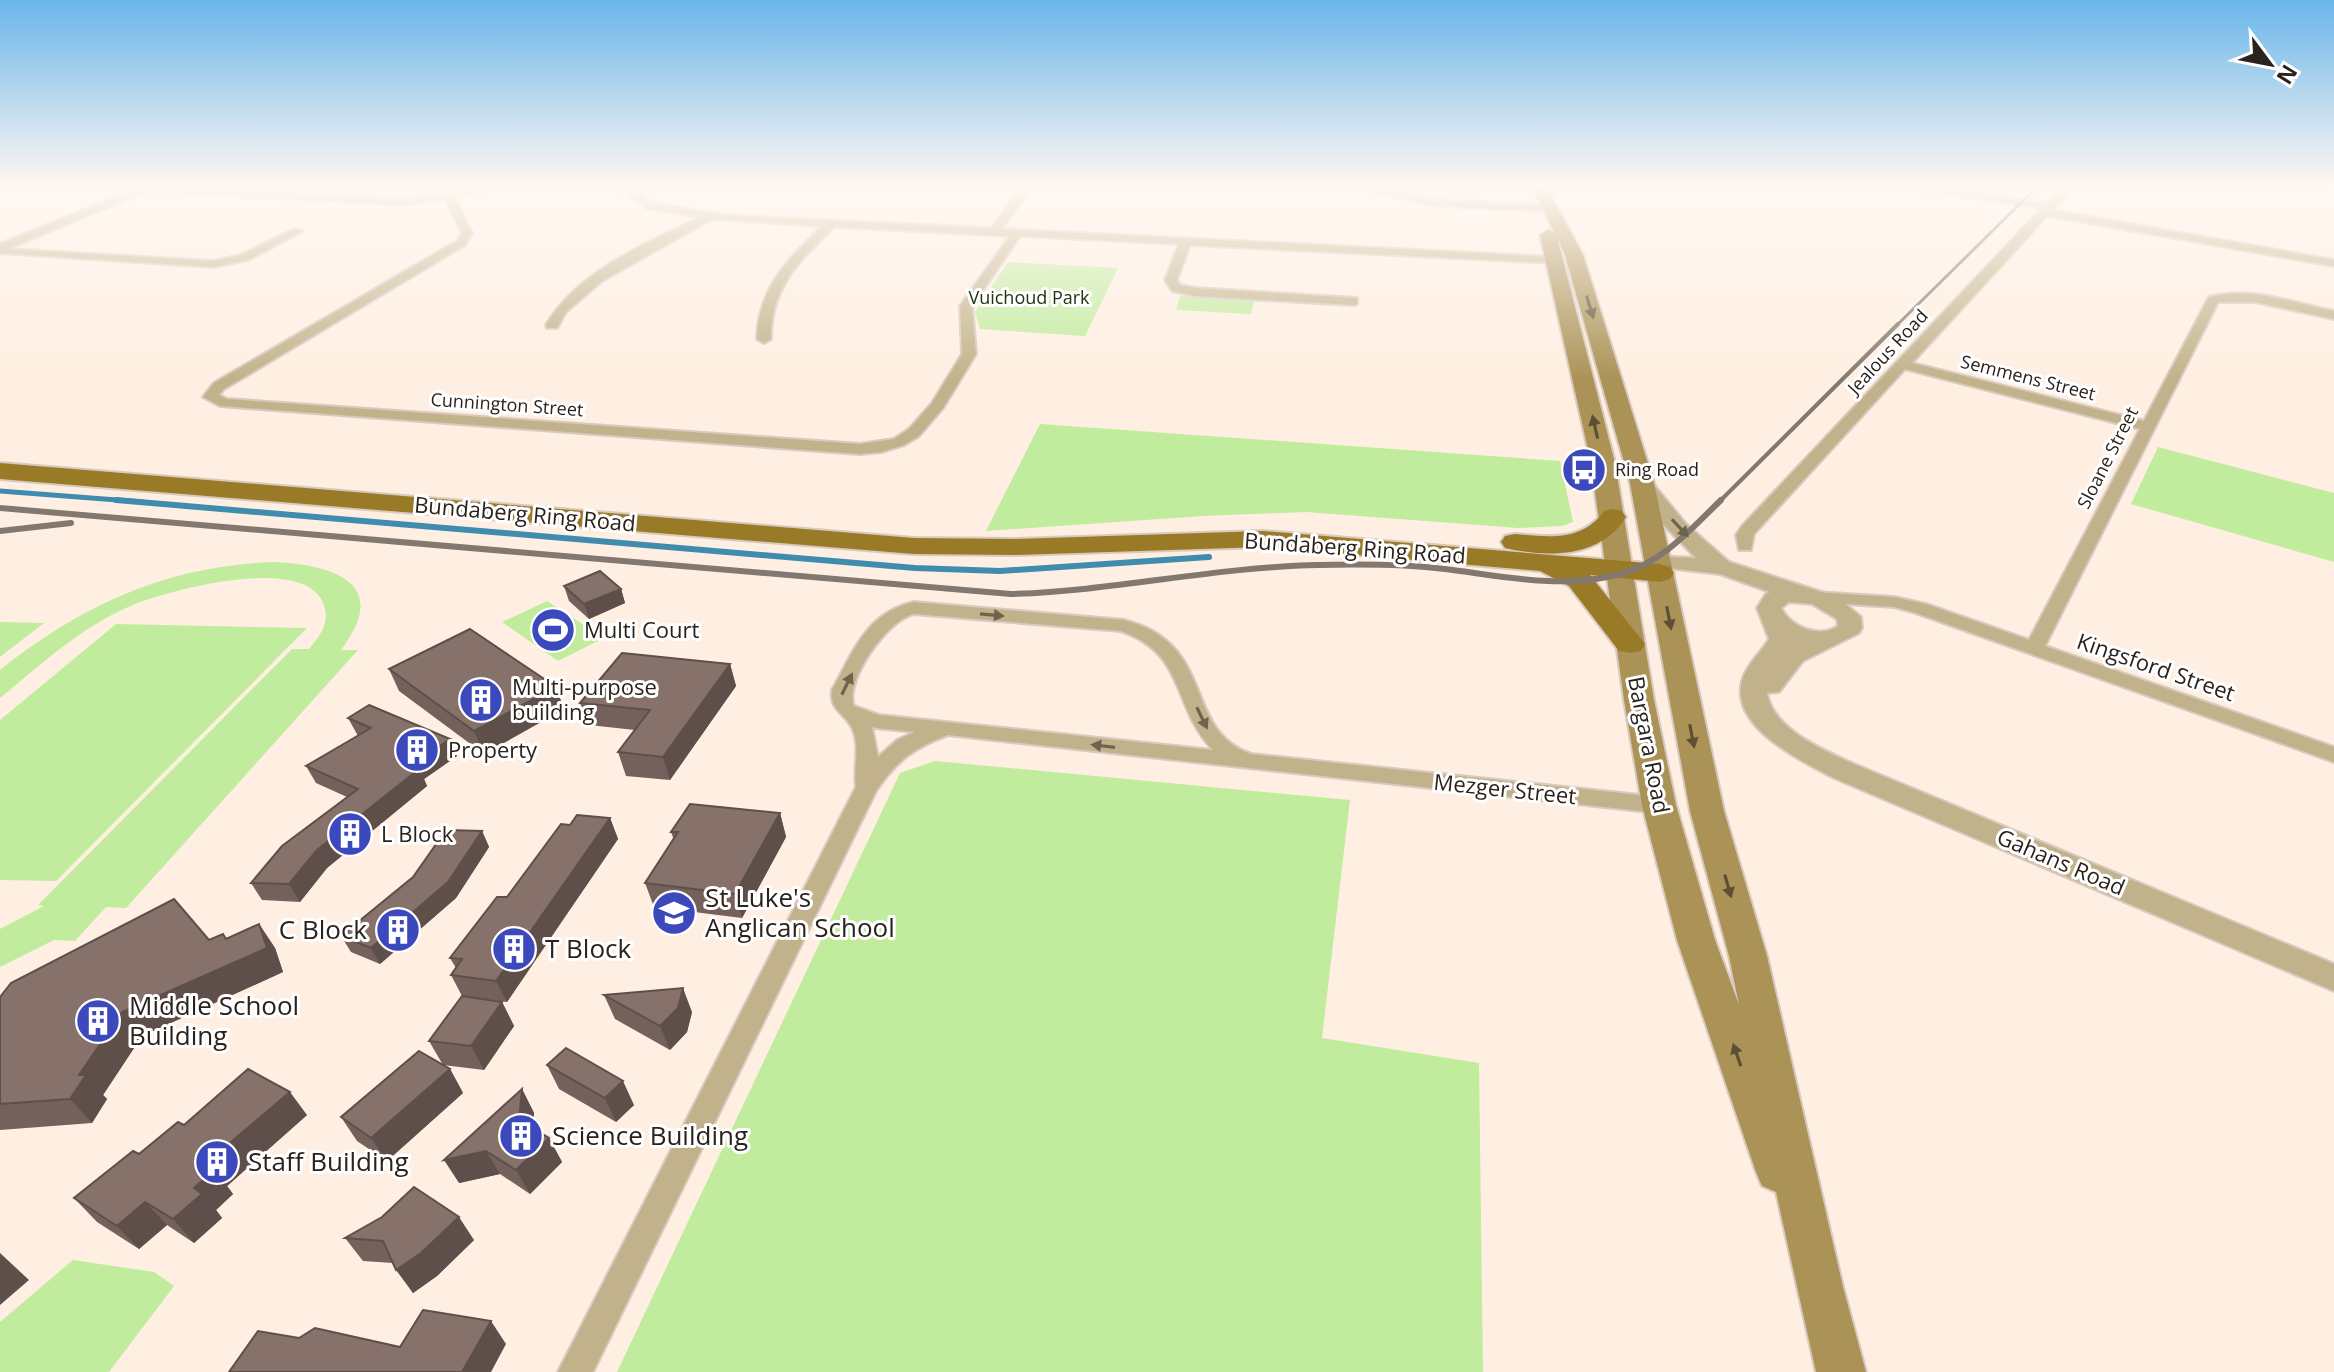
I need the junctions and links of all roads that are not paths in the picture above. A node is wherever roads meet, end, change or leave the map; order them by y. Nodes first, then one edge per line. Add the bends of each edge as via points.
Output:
1 (38, 252) edge
2 (257, 252) edge
3 (446, 252) edge
4 (641, 252) edge
5 (801, 252) edge
6 (1004, 252) edge
7 (1182, 252) edge
8 (1387, 252) edge
9 (1563, 252) edge
10 (2006, 252) edge
11 (2276, 252) edge
12 (1566, 261) junction
13 (2334, 263) edge
14 (1353, 301) dead end
15 (2334, 315) edge
16 (552, 325) dead end
17 (764, 339) dead end
18 (1901, 364) junction
19 (210, 397) junction
20 (192, 401) dead end
21 (2146, 426) junction
22 (0, 471) edge
23 (1642, 483) junction
24 (1613, 517) junction
25 (1400, 534) junction
26 (1050, 545) junction
27 (1745, 546) dead end
28 (1531, 562) junction
29 (1620, 565) junction
30 (1659, 567) junction
31 (1724, 568) junction
32 (1810, 596) junction
33 (1774, 617) junction
34 (1851, 623) junction
35 (1962, 624) junction
36 (1829, 638) junction
37 (1630, 644) junction
38 (2034, 649) junction
39 (851, 714) junction
40 (948, 729) junction
41 (1791, 741) junction
42 (2334, 755) edge
43 (1264, 765) junction
44 (866, 789) junction
45 (1659, 805) junction
46 (1707, 811) junction
47 (2334, 978) edge
48 (1819, 1287) junction
49 (575, 1372) edge
50 (1841, 1372) edge

1 - 2 street via 200,265 225,264
3 - 19 street via 219,386
4 - 16 street via 563,307
5 - 17 street via 771,291 762,322
6 - 19 street, Cunnington Street via 966,306 969,354 902,447 860,449 225,403
7 - 14 street via 1171,280 1176,288
8 - 12 street
9 - 12 main road, Bargara Road
10 - 18 street, Jealous Road
11 - 13 street
12 -> 23 main road, Bargara Road
24 -> 12 main road, Bargara Road
15 - 21 street, Sloane Street via 2228,297 2213,300
18 - 21 street, Semmens Street
18 - 27 street, Jealous Road via 1748,530
19 - 20 street
21 - 38 street, Sloane Street
22 - 26 main road, Bundaberg Ring Road via 903,546
23 - 30 main road, Bargara Road
23 -> 31 street via 1702,551
24 - 25 main road via 1599,534 1578,541 1534,544
24 - 29 main road, Bargara Road
25 - 26 main road, Bundaberg Ring Road via 1221,528
25 - 29 main road, Bundaberg Ring Road
26 - 28 main road, Bundaberg Ring Road via 1263,539
28 - 29 main road, Bundaberg Ring Road
28 - 37 main road via 1579,580
29 - 30 main road, Bundaberg Ring Road
29 - 37 main road, Bargara Road
30 - 31 street
30 - 33 street via 1731,585 1752,595
30 -> 46 main road, Bargara Road
31 - 32 street
32 - 33 street via 1774,599
32 - 34 street via 1836,605
32 - 35 street, Kingsford Street via 1905,604
33 - 36 street via 1800,634
33 - 41 street, Gahans Road via 1781,639 1755,681 1754,702 1762,718
34 - 35 street, Kingsford Street via 1869,611 1888,610
34 - 36 street, Gahans Road via 1846,633
35 - 38 street, Kingsford Street
36 - 41 street, Gahans Road via 1792,658 1769,689 1771,719
37 - 45 main road, Bargara Road
38 - 42 street, Kingsford Street
39 - 40 street, Mezger Street
39 -> 43 street via 843,705 842,690 884,619 900,609 1124,626 1145,632 1168,649 1216,742
39 - 44 street via 865,729
43 -> 40 street, Mezger Street
40 - 44 street via 892,752
41 - 47 street, Gahans Road via 1844,771
43 - 45 street, Mezger Street
44 - 49 street
45 - 46 main road
48 -> 45 main road, Bargara Road via 1696,940
46 -> 48 main road, Bargara Road via 1748,956
48 - 50 main road, Bargara Road

